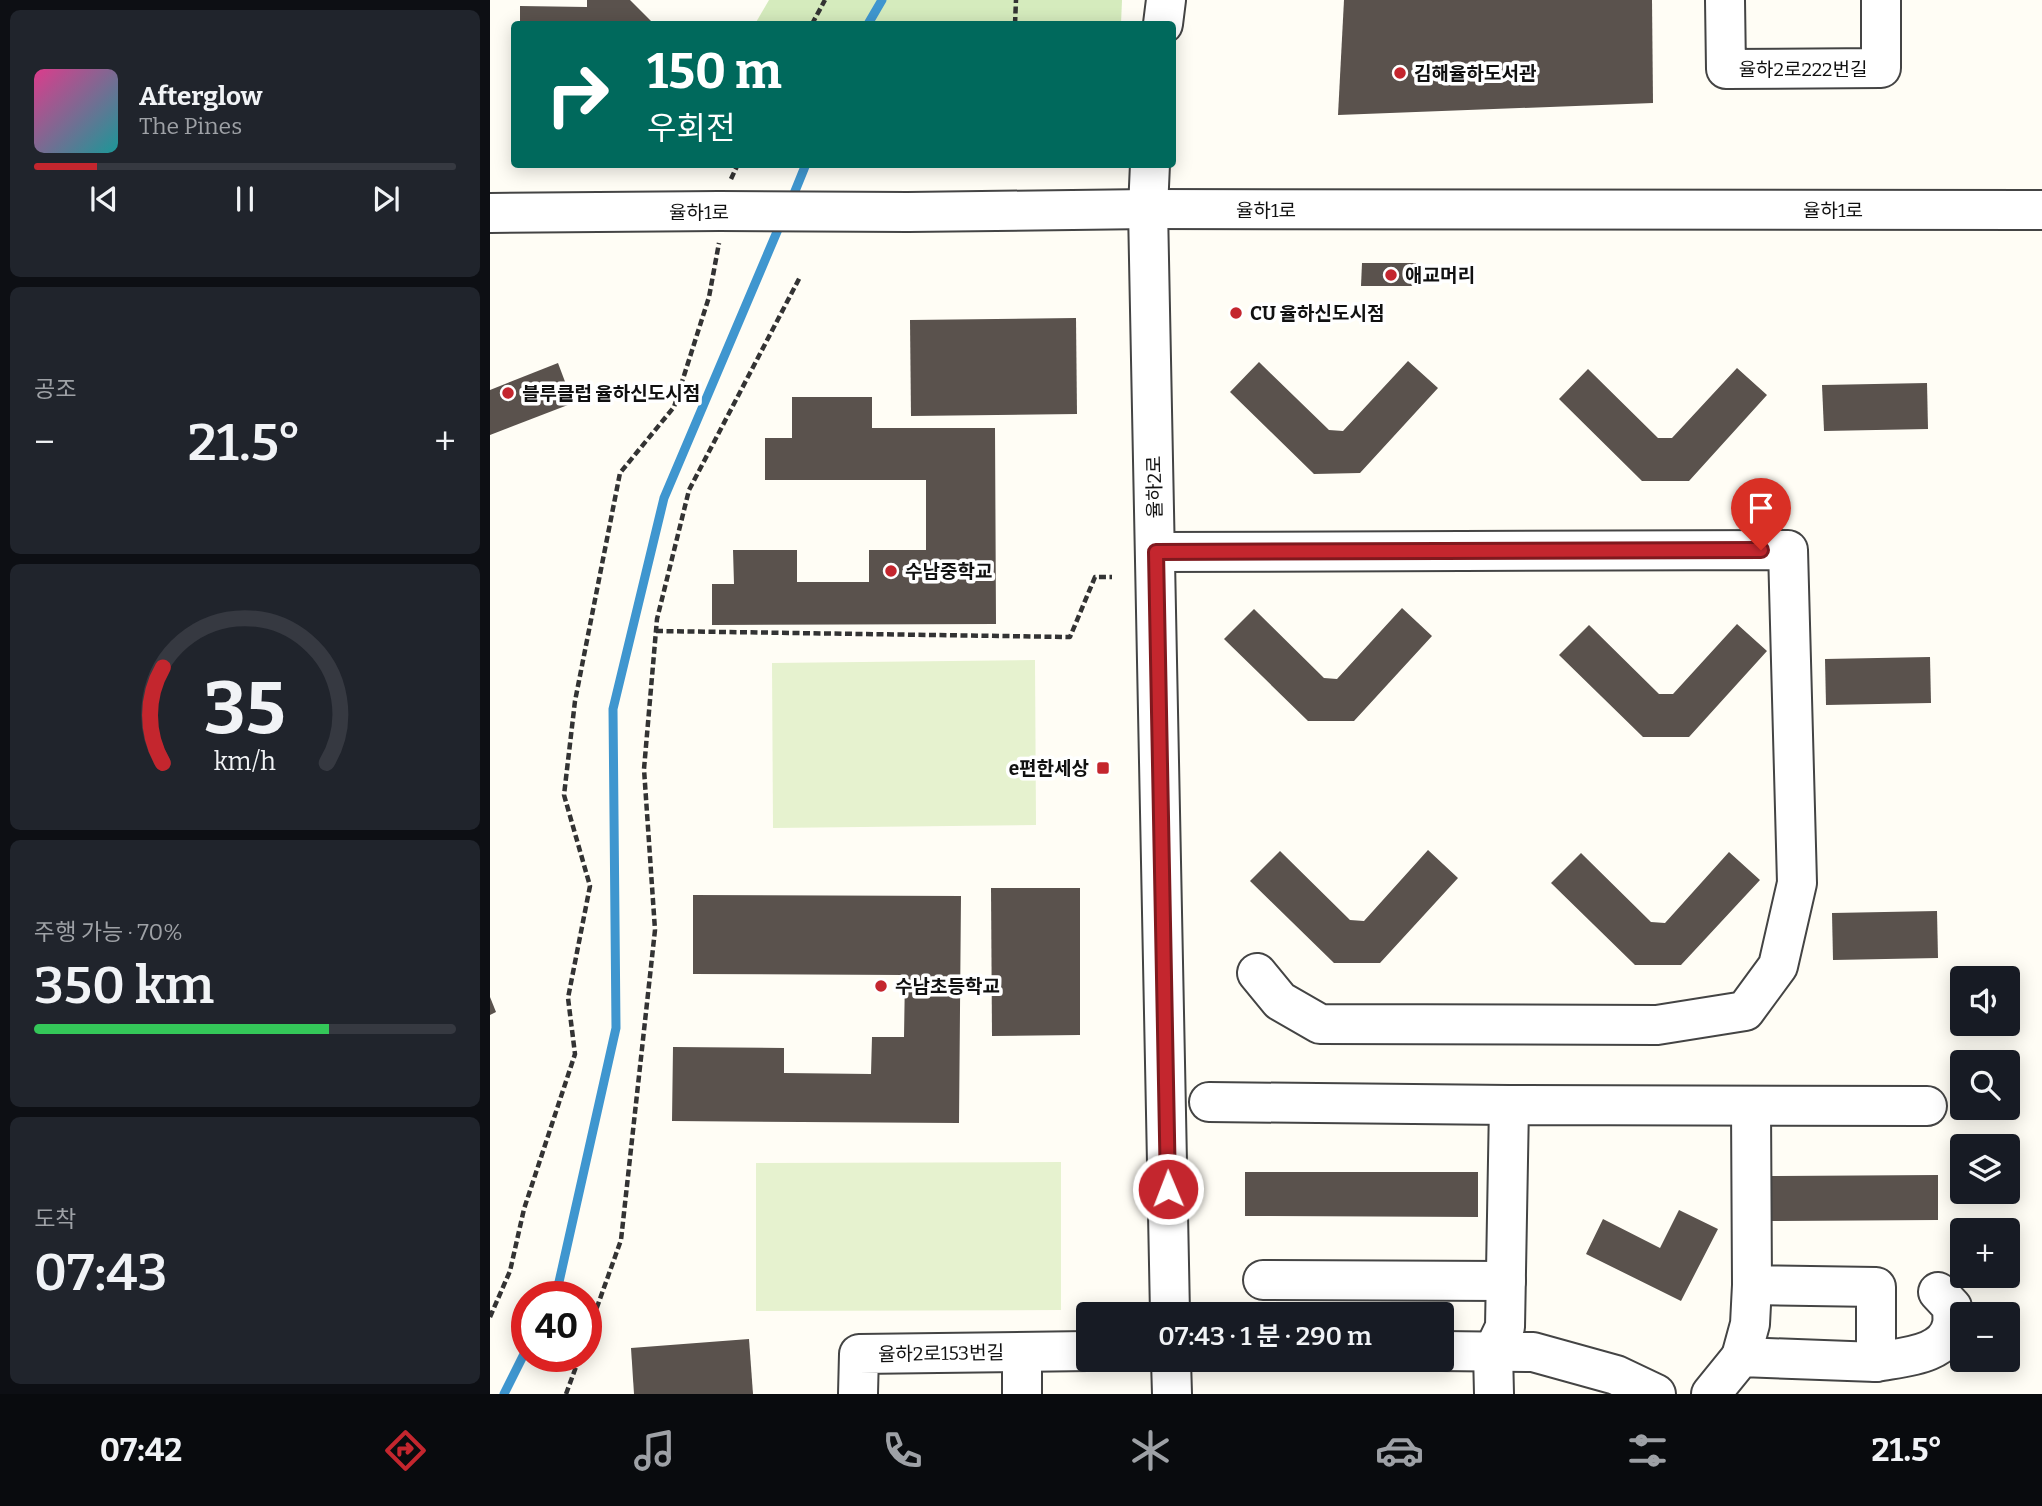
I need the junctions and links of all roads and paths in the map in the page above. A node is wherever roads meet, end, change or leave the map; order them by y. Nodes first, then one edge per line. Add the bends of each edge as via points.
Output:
1 (825, 0) edge
2 (1016, 0) edge
3 (1166, 0) edge
4 (1726, 0) edge
5 (1881, 0) edge
6 (814, 21) edge
7 (1016, 21) edge
8 (1163, 21) edge
9 (736, 168) edge
10 (1150, 168) edge
11 (1148, 209) junction
12 (2042, 210) edge
13 (723, 211) junction
14 (490, 213) edge
15 (800, 277) dead end
16 (1156, 552) junction
17 (1112, 576) dead end
18 (656, 631) junction
19 (1258, 974) dead end
20 (1209, 1102) dead end
21 (1509, 1105) junction
22 (1751, 1106) junction
23 (1927, 1106) dead end
24 (1264, 1280) dead end
25 (1506, 1281) junction
26 (1752, 1285) junction
27 (1938, 1292) dead end
28 (602, 1293) edge
29 (1170, 1302) edge
30 (490, 1317) edge
31 (1076, 1351) edge
32 (1454, 1351) edge
33 (1022, 1352) junction
34 (1493, 1352) junction
35 (1741, 1357) junction
36 (1876, 1362) junction
37 (574, 1372) edge
38 (1171, 1372) edge
39 (566, 1394) edge
40 (858, 1394) edge
41 (1022, 1394) edge
42 (1172, 1394) edge
43 (1494, 1394) edge
44 (1656, 1394) edge
45 (1711, 1394) edge

1 - 6 path
2 - 7 path
3 - 8 street
4 - 5 street, 율하2로222번길 via 1726,69 1881,68
9 - 13 path
10 - 11 street, 율하2로
11 - 12 street, 율하1로
11 - 13 street, 율하1로, bridge
11 - 16 street, 율하2로
13 - 14 street, 율하1로
13 - 30 path via 709,296 674,407 620,473 575,701 565,795 590,886 568,998 575,1054 524,1209 510,1271
15 - 18 path via 689,489
16 - 19 street via 1788,550 1797,883 1778,966 1745,1011 1657,1025 1320,1024 1280,1001
16 - 29 street, 율하2로
17 - 18 path via 1095,577 1070,637
18 - 28 path via 645,769 655,930 621,1240
20 - 21 street
21 - 22 street
21 - 25 street
22 - 23 street
22 - 26 street
24 - 25 street
25 - 34 street via 1505,1327
26 - 35 street via 1750,1324
26 - 36 street via 1875,1287
27 - 36 street via 1952,1307 1946,1338 1930,1351
31 - 33 street, 율하2로153번길
32 - 34 street
33 - 40 street, 율하2로153번길 via 859,1354
33 - 41 street, 율하2로153번길
34 - 43 street
34 - 44 street via 1533,1352 1616,1376
35 - 36 street
35 - 45 street
37 - 39 path
38 - 42 street

